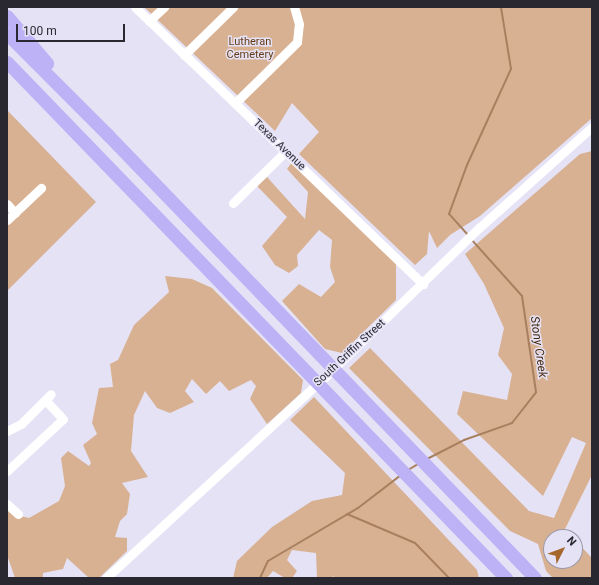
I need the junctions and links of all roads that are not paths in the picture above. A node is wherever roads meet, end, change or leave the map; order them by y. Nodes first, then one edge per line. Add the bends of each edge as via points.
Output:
1 (135, 7) edge
2 (164, 7) edge
3 (233, 7) edge
4 (294, 7) edge
5 (7, 16) edge
6 (149, 21) junction
7 (7, 34) edge
8 (184, 55) junction
9 (7, 62) edge
10 (235, 103) junction
11 (591, 130) edge
12 (108, 135) junction
13 (286, 151) junction
14 (41, 188) dead end
15 (233, 203) dead end
16 (7, 204) edge
17 (15, 213) junction
18 (7, 220) edge
19 (423, 284) junction
20 (7, 431) edge
21 (7, 471) edge
22 (7, 504) edge
23 (18, 514) dead end
24 (106, 578) edge
25 (506, 578) edge
26 (535, 578) edge

1 - 6 street, Texas Avenue
2 - 6 street
3 - 8 street
4 - 10 street via 299,24 297,42
5 - 12 highway
6 - 8 street, Texas Avenue
7 - 12 highway
8 - 10 street, Texas Avenue
9 - 25 highway
10 - 13 street, Texas Avenue
11 - 19 street, South Griffin Street via 473,234
12 - 26 highway
13 - 15 street
13 - 19 street, Texas Avenue
14 - 17 street
16 - 17 street
17 - 18 street
19 - 24 street, South Griffin Street
20 - 21 street via 21,424 48,397 63,419
22 - 23 street

